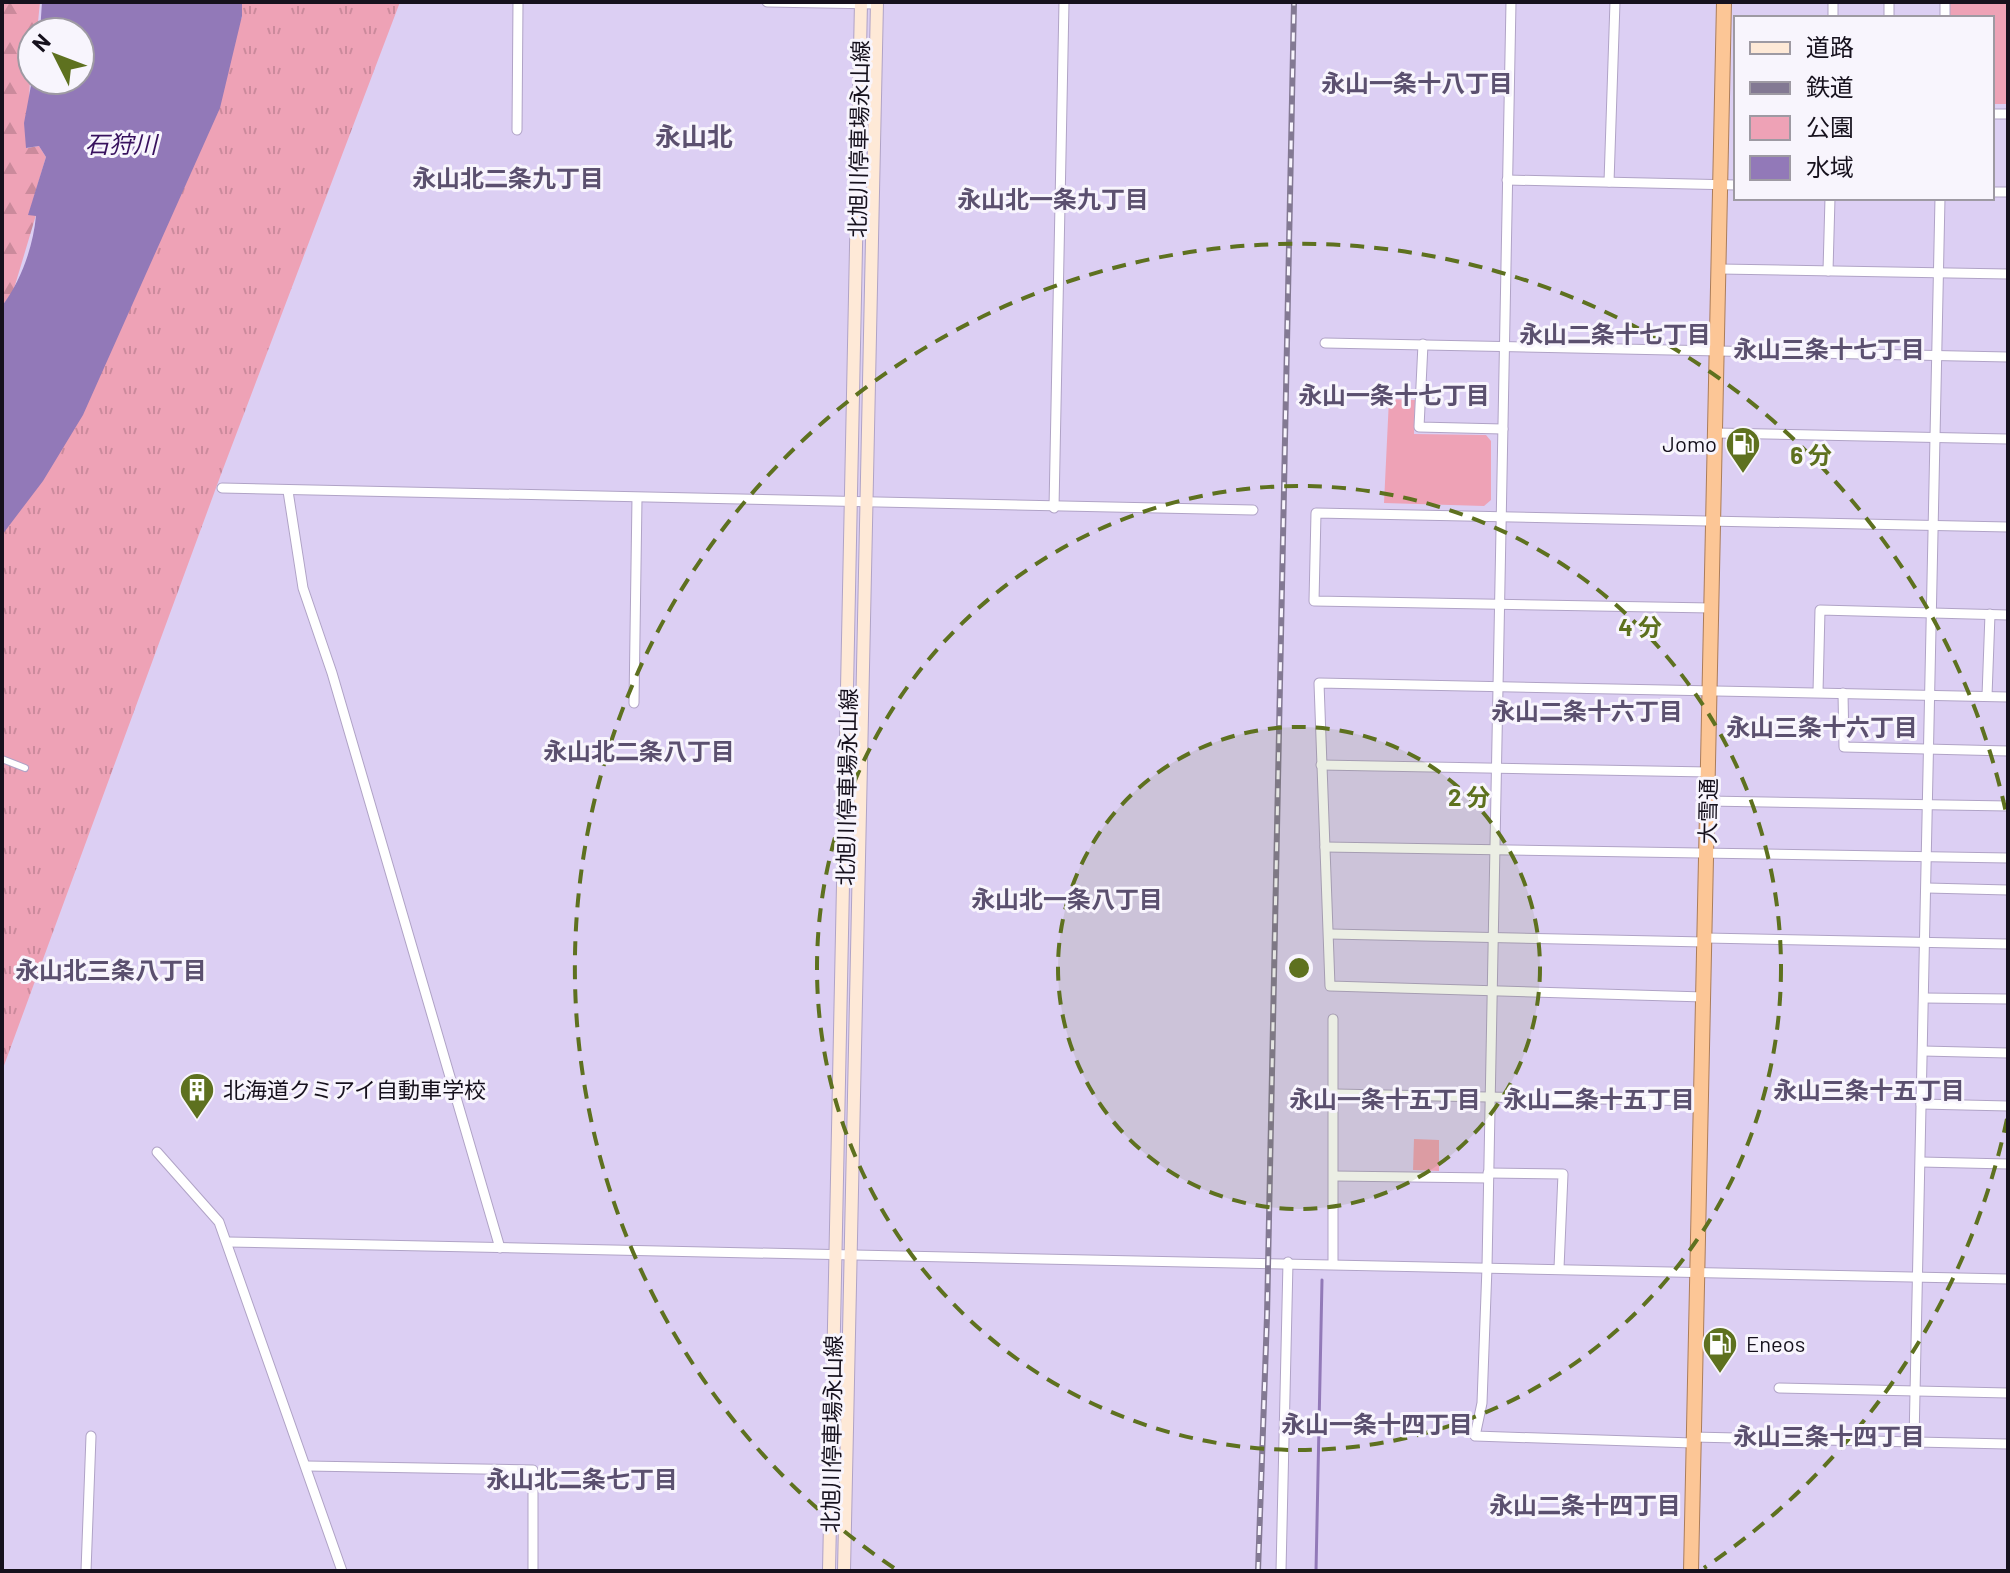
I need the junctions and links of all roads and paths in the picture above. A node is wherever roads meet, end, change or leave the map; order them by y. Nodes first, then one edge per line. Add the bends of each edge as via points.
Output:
1 (518, 2) edge
2 (767, 2) edge
3 (1064, 2) edge
4 (1511, 2) edge
5 (1615, 2) edge
6 (1724, 2) edge
7 (861, 3) edge
8 (877, 3) edge
9 (517, 130) dead end
10 (1507, 180) junction
11 (1609, 182) junction
12 (1720, 185) junction
13 (1734, 185) edge
14 (1830, 200) edge
15 (1940, 200) edge
16 (1720, 269) junction
17 (1828, 271) junction
18 (1939, 273) junction
19 (2008, 274) edge
20 (1325, 343) dead end
21 (1423, 344) junction
22 (1505, 346) junction
23 (1717, 350) junction
24 (1937, 355) junction
25 (2008, 357) edge
26 (1503, 429) junction
27 (1716, 433) junction
28 (1935, 437) junction
29 (2008, 439) edge
30 (222, 488) dead end
31 (288, 491) junction
32 (637, 498) junction
33 (860, 503) junction
34 (1054, 508) junction
35 (1253, 510) dead end
36 (1502, 517) junction
37 (1714, 521) junction
38 (1934, 526) junction
39 (2008, 527) edge
40 (1499, 602) junction
41 (1711, 608) junction
42 (1932, 613) junction
43 (1990, 614) junction
44 (2008, 615) edge
45 (1498, 686) junction
46 (1710, 691) junction
47 (1818, 692) junction
48 (1843, 693) junction
49 (1931, 695) junction
50 (1987, 696) junction
51 (2008, 697) edge
52 (634, 703) dead end
53 (1929, 750) junction
54 (2008, 751) edge
55 (2, 759) edge
56 (1321, 765) junction
57 (25, 768) dead end
58 (1495, 769) junction
59 (1709, 772) junction
60 (1707, 801) junction
61 (1928, 805) junction
62 (2008, 806) edge
63 (1325, 847) junction
64 (1494, 851) junction
65 (1707, 854) junction
66 (1928, 857) junction
67 (2008, 858) edge
68 (1927, 888) junction
69 (2008, 890) edge
70 (1330, 934) junction
71 (1491, 938) junction
72 (1705, 940) junction
73 (1924, 943) junction
74 (2008, 944) edge
75 (1491, 989) junction
76 (1704, 997) junction
77 (1924, 998) junction
78 (2008, 999) edge
79 (1333, 1019) dead end
80 (1923, 1051) junction
81 (2008, 1053) edge
82 (1335, 1094) junction
83 (1489, 1098) junction
84 (1702, 1101) junction
85 (1921, 1104) junction
86 (2008, 1106) edge
87 (157, 1152) dead end
88 (1921, 1162) junction
89 (2008, 1164) edge
90 (1335, 1176) junction
91 (1488, 1176) junction
92 (228, 1242) junction
93 (500, 1248) junction
94 (836, 1252) junction
95 (850, 1253) junction
96 (1288, 1262) junction
97 (1333, 1264) junction
98 (1487, 1267) junction
99 (1559, 1268) junction
100 (1696, 1272) junction
101 (1917, 1277) junction
102 (2008, 1279) edge
103 (1779, 1388) dead end
104 (1916, 1391) junction
105 (2008, 1393) edge
106 (91, 1436) dead end
107 (1693, 1440) junction
108 (1914, 1441) junction
109 (2008, 1444) edge
110 (307, 1466) junction
111 (86, 1571) edge
112 (342, 1571) edge
113 (533, 1571) edge
114 (829, 1571) edge
115 (844, 1571) edge
116 (1281, 1571) edge
117 (1691, 1571) edge

1 - 9 street
2 - 7 street
3 - 34 street
4 - 10 street
5 - 11 street
6 - 12 highway, 大雪通
7 - 8 street
7 - 33 main road, 北旭川停車場永山線
8 - 33 main road, 北旭川停車場永山線
10 - 11 street
10 - 22 street
11 - 12 street
12 - 13 street
12 - 16 highway, 大雪通
14 - 17 street
15 - 18 street
16 - 17 street
16 - 23 highway, 大雪通
17 - 18 street
18 - 19 street
18 - 24 street
20 - 21 street
21 - 22 street
21 - 26 street via 1419,427
22 - 23 street
22 - 26 street
23 - 24 street
23 - 27 highway, 大雪通
24 - 25 street
24 - 28 street
26 - 36 street
27 - 28 street
27 - 37 highway, 大雪通
28 - 29 street
28 - 38 street
30 - 31 street
31 - 32 street
31 - 93 street via 303,588
32 - 33 street
32 - 52 street
33 - 34 street
33 - 94 main road, 北旭川停車場永山線
33 - 95 main road, 北旭川停車場永山線
34 - 35 street
36 - 37 street
36 - 40 street
36 - 40 street via 1316,513 1314,601
37 - 38 street
37 - 41 highway, 大雪通
38 - 39 street
38 - 42 street
40 - 41 street
40 - 45 street
41 - 46 highway, 大雪通
42 - 43 street
42 - 47 street via 1820,610
42 - 49 street
43 - 44 street
43 - 50 street
45 - 46 street
45 - 56 street via 1319,683
45 - 58 street
46 - 47 street
46 - 59 highway, 大雪通
47 - 48 street
48 - 49 street
48 - 53 street via 1844,747
49 - 50 street
49 - 53 street
50 - 51 street
53 - 54 street
53 - 61 street
55 - 57 street
56 - 58 street
56 - 63 street
58 - 59 street
58 - 64 street
59 - 60 highway, 大雪通
60 - 61 street
60 - 65 highway, 大雪通
61 - 62 street
61 - 66 street
63 - 64 street
63 - 70 street
64 - 65 street
64 - 71 street
65 - 66 street
65 - 72 highway, 大雪通
66 - 67 street
66 - 68 street
68 - 69 street
68 - 73 street
70 - 71 street
70 - 75 street via 1330,986
71 - 72 street
71 - 75 street
72 - 73 street
72 - 76 highway, 大雪通
73 - 74 street
73 - 77 street
75 - 76 street
75 - 83 street
76 - 84 highway, 大雪通
77 - 78 street
77 - 80 street
79 - 82 street
80 - 81 street
80 - 85 street
82 - 83 street
82 - 90 street
83 - 84 street
83 - 91 street
84 - 100 highway, 大雪通
85 - 86 street
85 - 88 street
87 - 92 street via 219,1222
88 - 89 street
88 - 101 street
90 - 91 street
90 - 97 street
91 - 98 street
91 - 99 street via 1563,1174
92 - 93 street
92 - 110 street
93 - 94 street
94 - 95 street
94 - 114 main road, 北旭川停車場永山線
95 - 96 street
95 - 115 main road, 北旭川停車場永山線
96 - 97 street
96 - 116 street
97 - 98 street
98 - 99 street
98 - 107 street via 1482,1403 1475,1436
99 - 100 street
100 - 101 street
100 - 107 highway, 大雪通
101 - 102 street
101 - 104 street
103 - 104 street
104 - 105 street
104 - 108 street
106 - 111 street
107 - 108 street
107 - 117 highway, 大雪通
108 - 109 street
110 - 112 street
110 - 113 street via 533,1470

